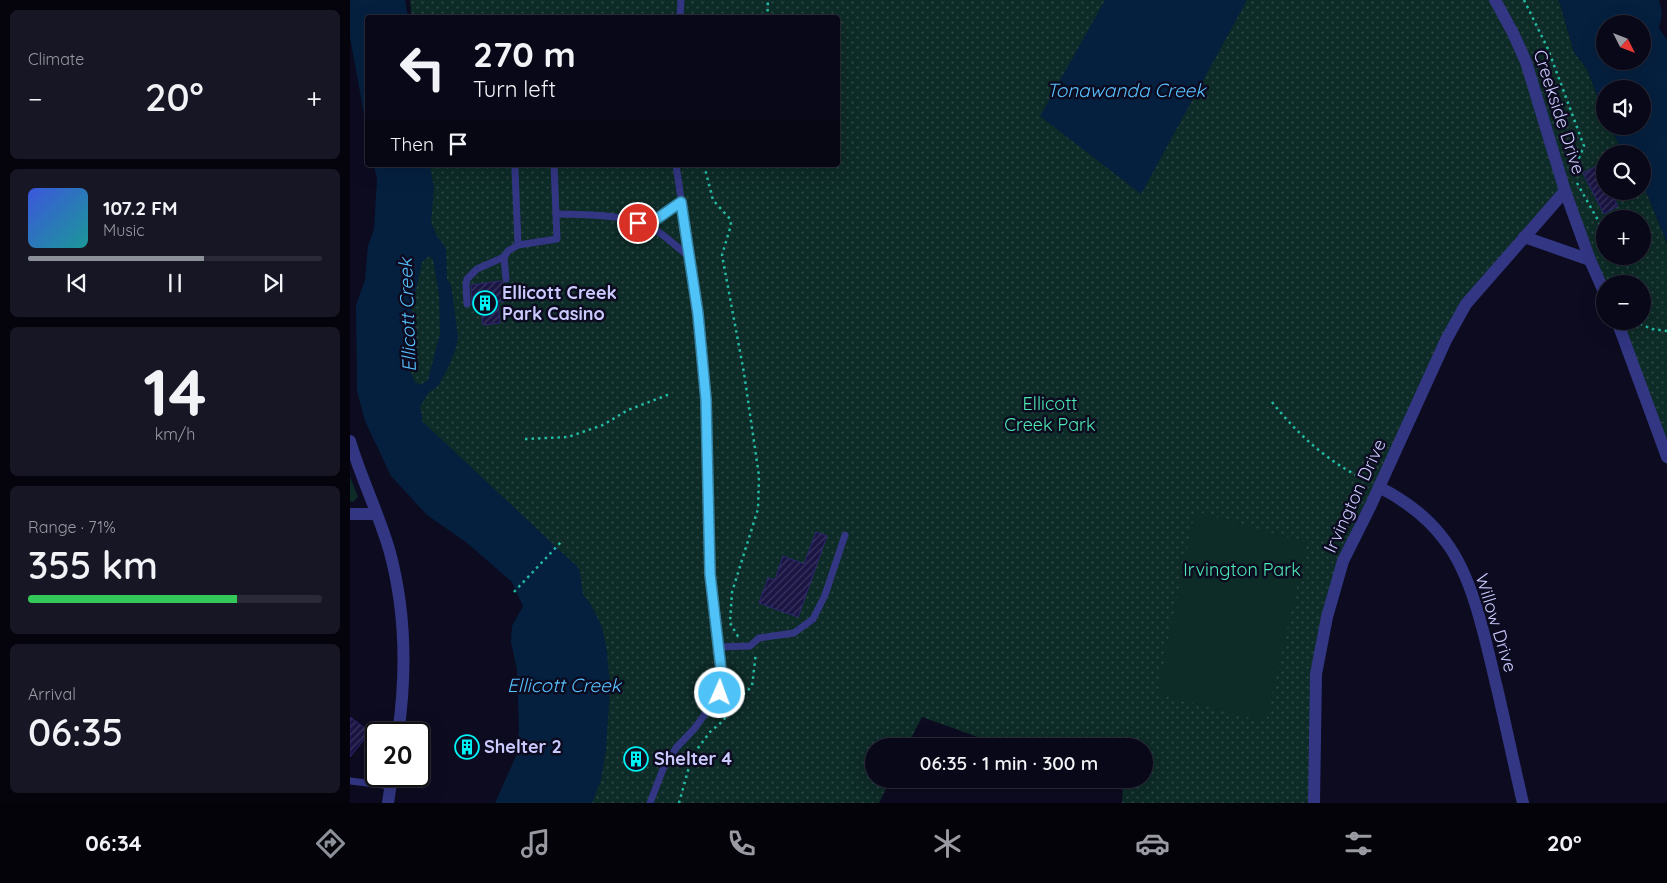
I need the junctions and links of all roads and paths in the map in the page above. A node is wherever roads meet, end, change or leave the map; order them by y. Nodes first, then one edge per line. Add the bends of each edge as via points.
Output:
1 (681, 0) edge
2 (767, 0) edge
3 (1495, 0) edge
4 (1524, 0) edge
5 (680, 15) edge
6 (767, 15) edge
7 (515, 167) edge
8 (554, 167) edge
9 (676, 167) edge
10 (705, 167) edge
11 (1572, 175) dead end
12 (1576, 182) dead end
13 (1566, 191) junction
14 (681, 202) junction
15 (556, 214) junction
16 (1596, 217) edge
17 (648, 225) junction
18 (1524, 237) junction
19 (518, 245) junction
20 (504, 257) junction
21 (690, 258) junction
22 (1590, 260) junction
23 (1597, 275) edge
24 (506, 279) dead end
25 (467, 304) dead end
26 (1651, 329) edge
27 (1620, 330) edge
28 (1667, 331) edge
29 (670, 394) dead end
30 (1272, 402) dead end
31 (525, 438) dead end
32 (350, 441) edge
33 (1667, 457) edge
34 (1379, 487) junction
35 (350, 514) edge
36 (376, 514) junction
37 (845, 535) dead end
38 (562, 542) dead end
39 (514, 592) dead end
40 (750, 646) junction
41 (718, 647) junction
42 (400, 722) edge
43 (350, 781) edge
44 (365, 781) edge
45 (391, 787) edge
46 (388, 803) edge
47 (650, 803) edge
48 (679, 803) edge
49 (1314, 803) edge
50 (1523, 803) edge

1 - 5 lane
2 - 6 path
3 - 13 street, Creekside Drive via 1526,62
4 - 11 path via 1548,49 1584,146
7 - 19 lane
8 - 15 lane
9 - 14 lane
10 - 40 path via 713,200 730,219 722,255 759,476 758,509 732,592 730,623 738,638
12 - 16 path
13 - 18 street, Irvington Drive
13 - 22 street, Creekside Drive
14 - 17 lane
14 - 21 lane
15 - 17 lane via 579,214
15 - 19 lane via 557,239
17 - 21 lane
18 - 22 street
18 - 34 street, Irvington Drive via 1466,304 1446,340
19 - 20 lane
20 - 24 lane
20 - 25 lane via 477,269 467,279
21 - 41 lane via 706,400 710,574
22 - 23 street, Creekside Drive
26 - 28 path
27 - 33 street
29 - 31 path via 628,410 603,425 568,437
30 - 34 path via 1310,443 1335,463
32 - 36 street
34 - 49 street, Irvington Drive via 1343,561 1327,617 1316,674
34 - 50 street, Willow Drive via 1410,505 1433,525 1459,563 1480,622
35 - 36 street
36 - 42 street via 399,592 405,650
37 - 40 lane via 825,595 813,619 794,632 759,638
38 - 39 path
40 - 41 lane
40 - 48 path via 757,654 752,686 733,702 724,720 692,756
41 - 47 lane via 722,678 720,693 662,769
43 - 44 lane
45 - 46 street

